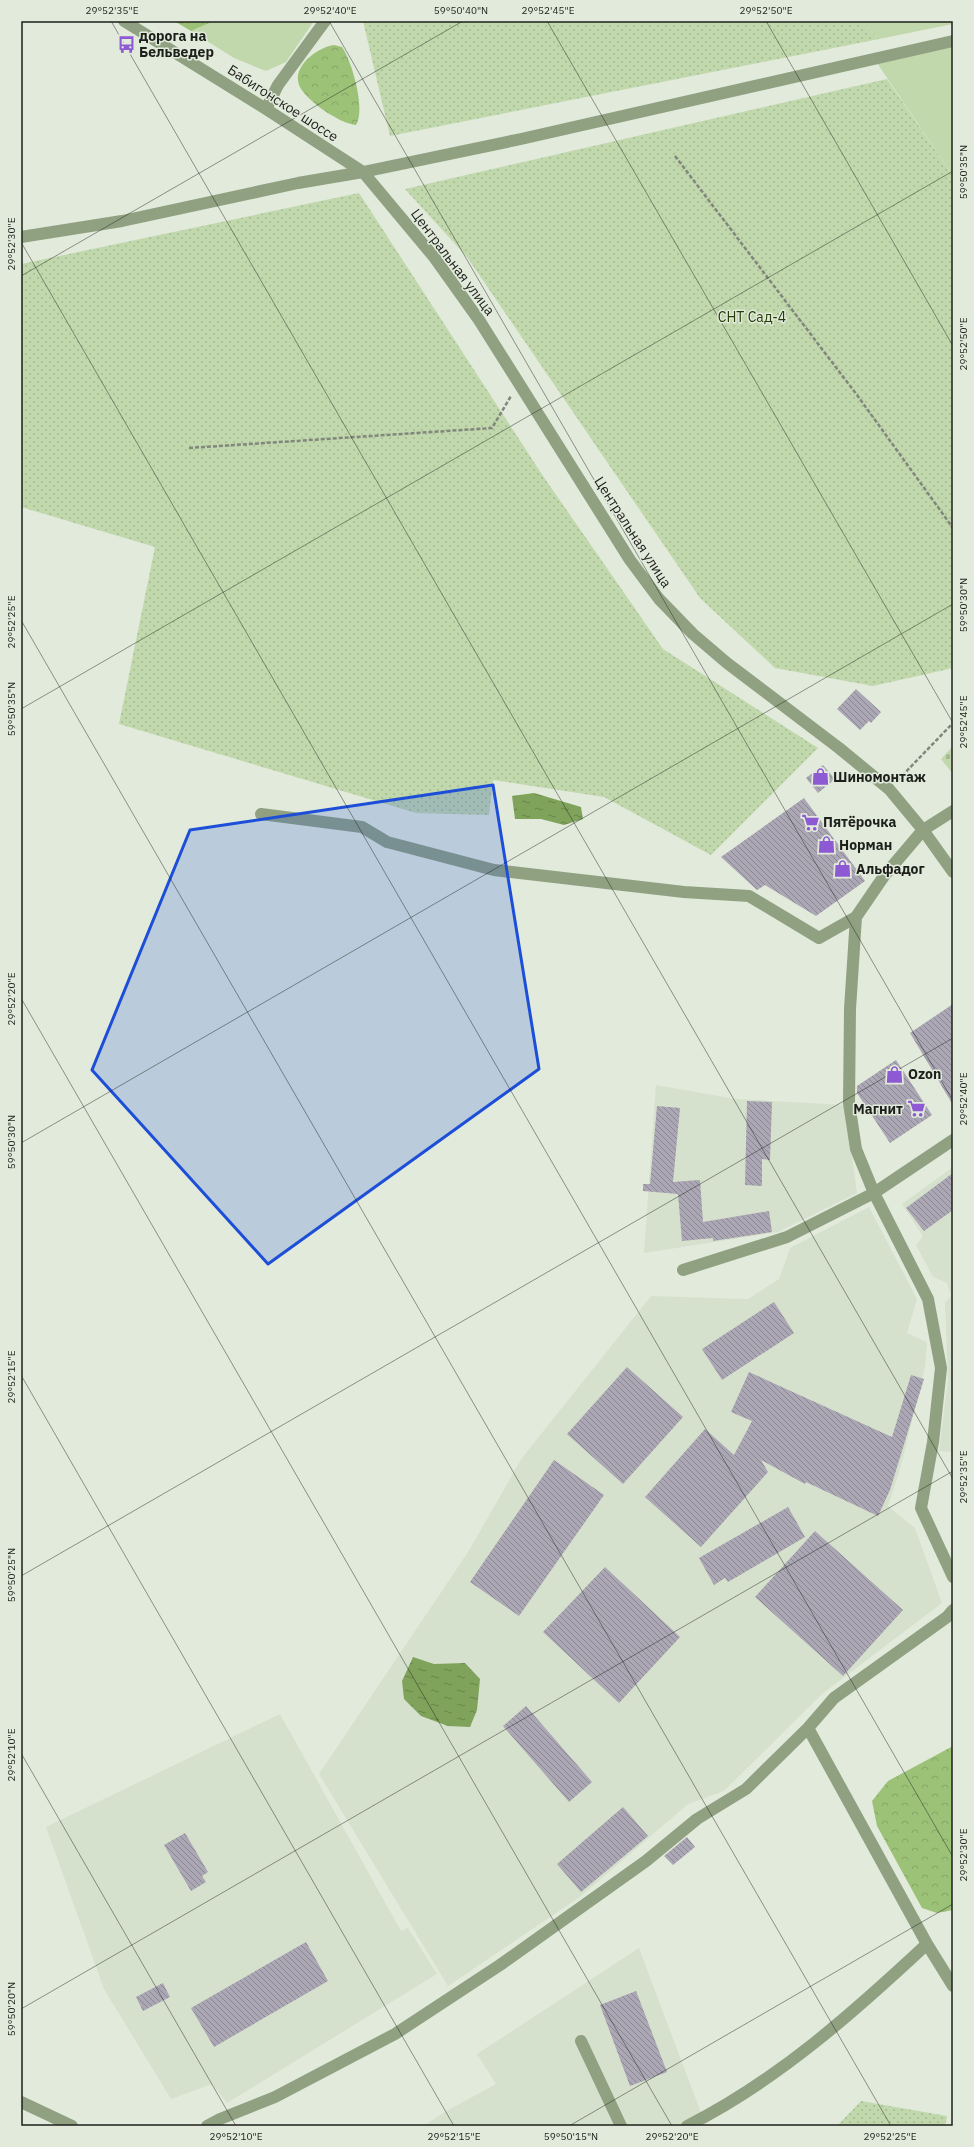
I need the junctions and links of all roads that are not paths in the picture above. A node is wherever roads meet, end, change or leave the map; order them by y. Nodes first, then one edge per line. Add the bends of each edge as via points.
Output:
1 (124, 21) edge
2 (325, 21) edge
3 (953, 41) edge
4 (266, 109) junction
5 (363, 172) junction
6 (21, 237) edge
7 (953, 811) edge
8 (261, 814) dead end
9 (923, 830) junction
10 (953, 872) edge
11 (856, 917) junction
12 (953, 1140) edge
13 (872, 1194) junction
14 (683, 1270) dead end
15 (953, 1577) edge
16 (953, 1610) edge
17 (808, 1728) junction
18 (927, 1944) junction
19 (953, 1986) edge
20 (581, 2041) dead end
21 (21, 2102) edge
22 (72, 2126) edge
23 (207, 2126) edge
24 (621, 2126) edge
25 (687, 2126) edge

1 - 4 street, Бабигонское шоссе
2 - 4 street via 278,85
3 - 5 street via 521,139
4 - 5 street, Бабигонское шоссе
5 - 6 street via 298,183 122,221
5 - 9 street, Центральная улица via 434,257 479,320 630,560 659,599 693,634 728,663 889,789
7 - 9 street
8 - 11 street via 362,827 387,842 494,870 684,892 749,896 819,938
9 - 10 street, Центральная улица
9 - 11 street via 884,876
11 - 13 street via 850,1009 849,1104 856,1149
12 - 13 street
13 - 14 street via 787,1237
13 - 15 street via 928,1299 941,1368 921,1508
16 - 17 street via 947,1618 834,1698
17 - 18 street
17 - 23 street via 746,1789 697,1819 646,1862 500,1965 395,2034 275,2098
18 - 19 street
18 - 25 street via 860,2006 773,2073
20 - 24 street
21 - 22 street

